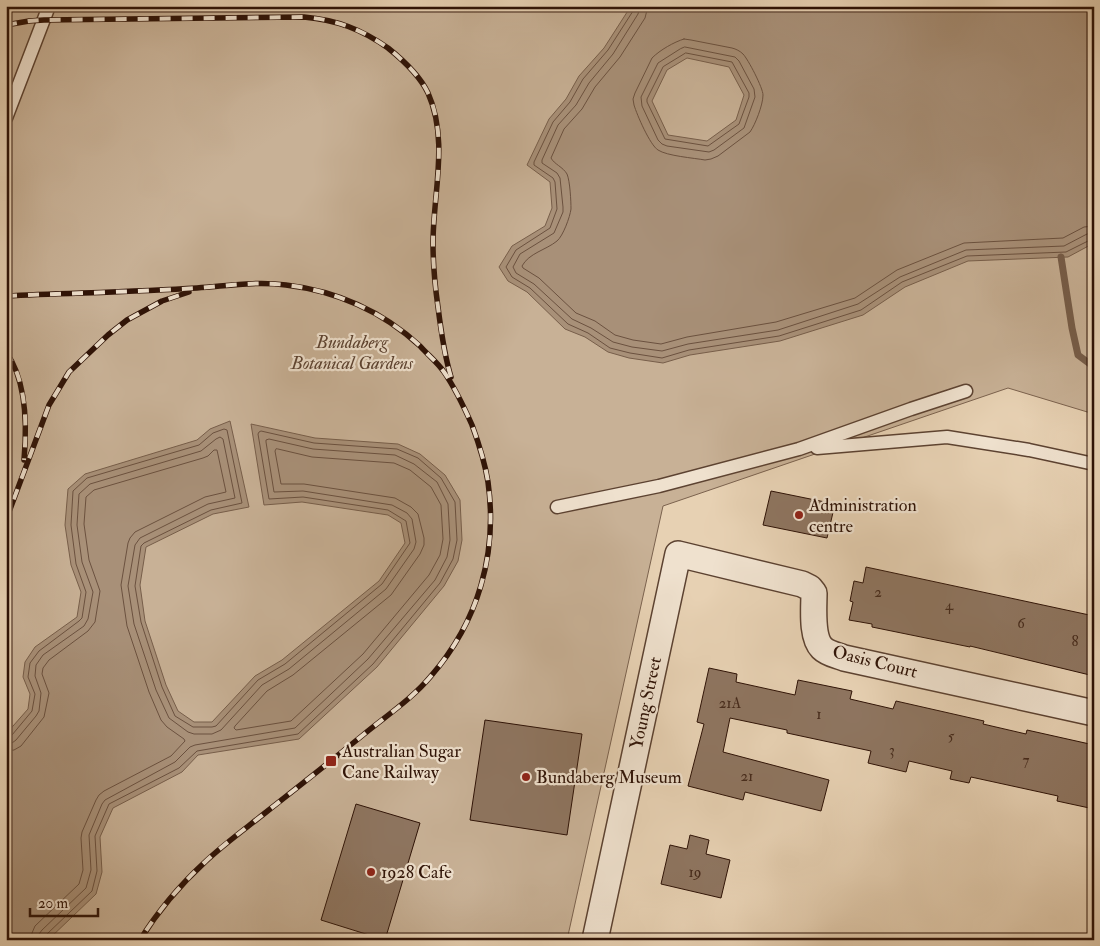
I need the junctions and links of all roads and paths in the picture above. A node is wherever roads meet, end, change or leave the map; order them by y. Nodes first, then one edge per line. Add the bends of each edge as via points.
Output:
1 (49, 6) edge
2 (6, 118) edge
3 (966, 391) dead end
4 (799, 449) junction
5 (1094, 464) edge
6 (557, 507) dead end
7 (678, 554) joint
8 (1094, 713) edge
9 (595, 940) edge

1 - 2 lane
3 - 4 lane
4 - 5 lane via 946,437
4 - 6 lane via 659,486
7 - 8 street, Oasis Court via 810,588 814,593 816,639 830,653
7 - 9 street, Young Street

